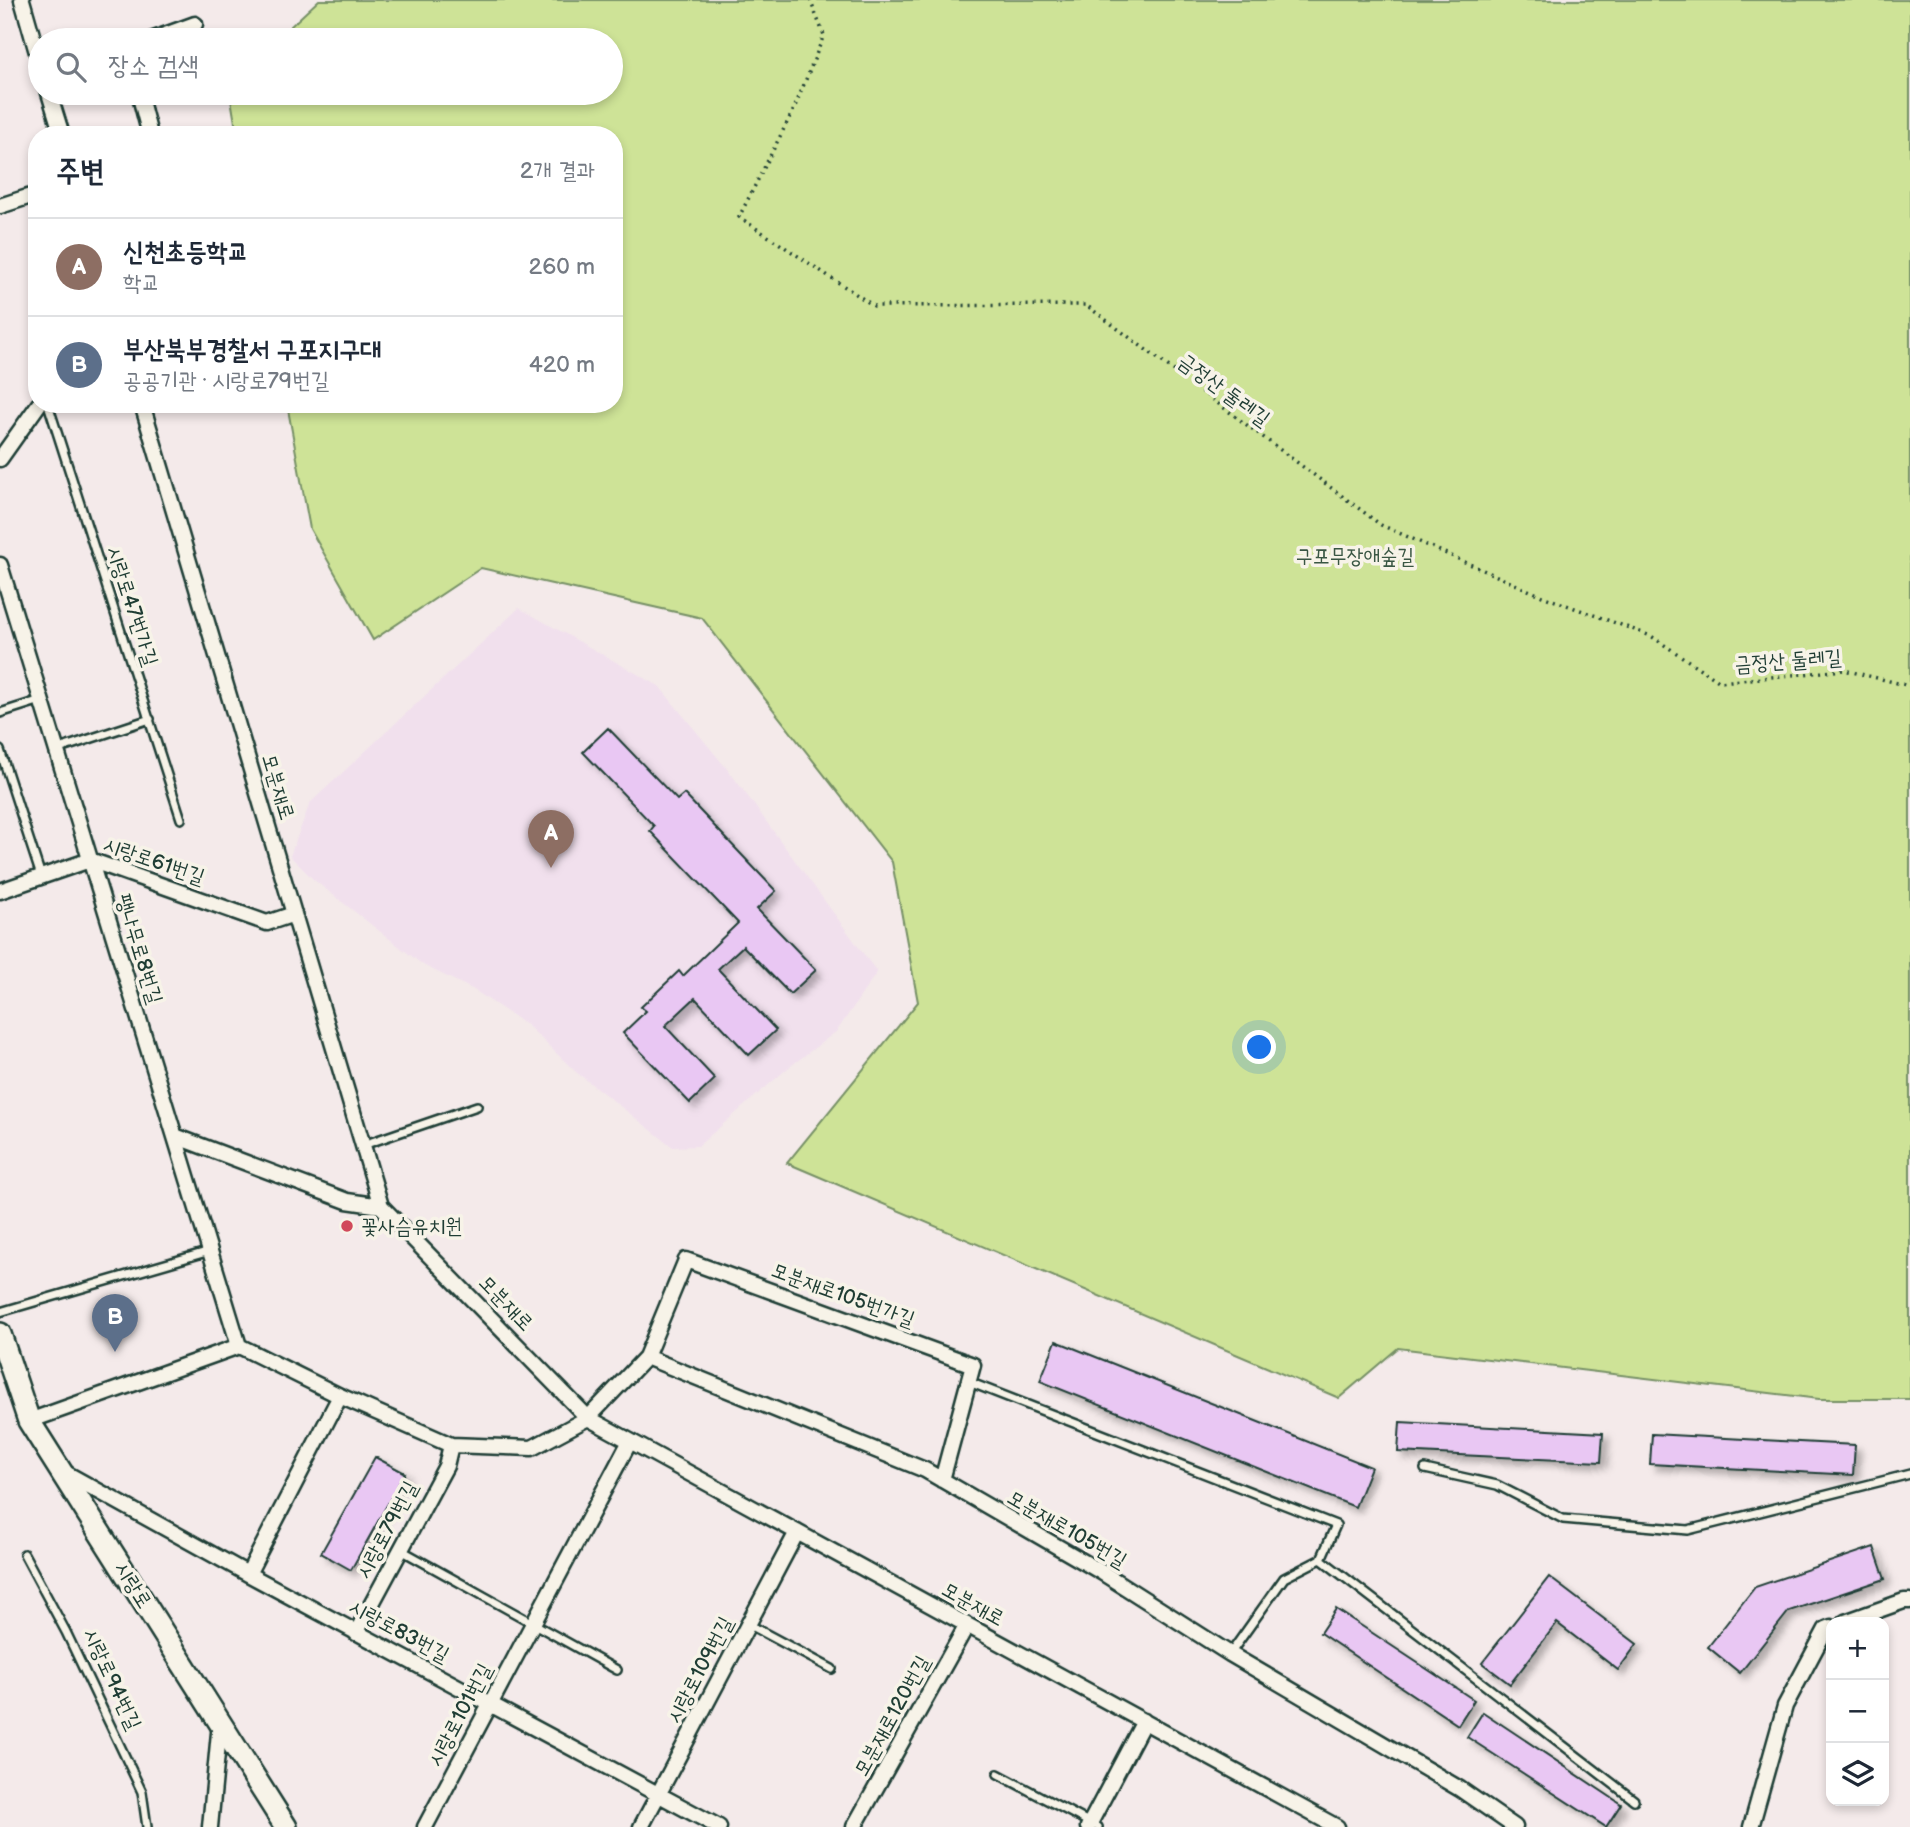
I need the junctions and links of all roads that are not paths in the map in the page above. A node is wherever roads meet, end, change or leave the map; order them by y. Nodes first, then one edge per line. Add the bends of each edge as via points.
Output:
1 (22, 0) edge
2 (195, 24) dead end
3 (30, 28) edge
4 (184, 28) edge
5 (53, 105) edge
6 (142, 105) edge
7 (59, 126) edge
8 (148, 126) edge
9 (28, 197) edge
10 (0, 206) edge
11 (33, 413) edge
12 (51, 413) edge
13 (145, 413) edge
14 (0, 459) edge
15 (0, 565) edge
16 (41, 701) junction
17 (0, 713) edge
18 (150, 719) junction
19 (0, 750) edge
20 (56, 750) junction
21 (181, 819) dead end
22 (90, 860) junction
23 (41, 877) junction
24 (0, 891) edge
25 (294, 914) junction
26 (477, 1106) dead end
27 (174, 1136) junction
28 (363, 1145) junction
29 (381, 1206) junction
30 (210, 1251) junction
31 (0, 1312) edge
32 (0, 1334) edge
33 (239, 1346) junction
34 (646, 1357) junction
35 (6, 1366) edge
36 (968, 1381) junction
37 (340, 1396) junction
38 (588, 1418) junction
39 (29, 1421) junction
40 (630, 1441) junction
41 (451, 1445) junction
42 (1425, 1469) dead end
43 (60, 1470) junction
44 (1910, 1474) edge
45 (942, 1480) junction
46 (797, 1532) junction
47 (401, 1549) junction
48 (24, 1555) dead end
49 (1321, 1559) junction
50 (248, 1574) junction
51 (1910, 1601) edge
52 (1859, 1617) edge
53 (533, 1623) junction
54 (748, 1624) junction
55 (967, 1625) junction
56 (1826, 1629) edge
57 (356, 1633) junction
58 (1230, 1654) junction
59 (832, 1669) dead end
60 (617, 1671) dead end
61 (490, 1704) junction
62 (1144, 1721) junction
63 (220, 1722) junction
64 (998, 1774) dead end
65 (658, 1795) junction
66 (1634, 1800) dead end
67 (1310, 1820) edge
68 (1092, 1826) edge
69 (147, 1827) edge
70 (210, 1827) edge
71 (286, 1827) edge
72 (425, 1827) edge
73 (641, 1827) edge
74 (719, 1827) edge
75 (854, 1827) edge
76 (1338, 1827) edge
77 (1515, 1827) edge
78 (1751, 1827) edge

1 - 3 street
2 - 4 street
5 - 7 street
6 - 8 street
9 - 10 street
11 - 14 street
12 - 18 lane, 시랑로47번가길
13 - 25 street, 모분재로
15 - 16 street, 팽나무로8번길
16 - 17 lane
16 - 20 street, 팽나무로8번길
18 - 20 lane
18 - 21 lane, 시랑로47번가길
19 - 23 lane
20 - 22 street, 팽나무로8번길
22 - 23 street, 시랑로61번길
22 - 25 street, 시랑로61번길 via 267,923
22 - 27 street, 팽나무로8번길
23 - 24 street, 시랑로61번길
25 - 28 street, 모분재로
26 - 28 lane
27 - 29 street via 347,1202
27 - 30 street, 팽나무로8번길
28 - 29 street, 모분재로
29 - 38 street, 모분재로
30 - 31 lane
30 - 33 street, 팽나무로8번길
32 - 35 main road, 시랑로
33 - 37 street
33 - 39 street
34 - 36 street, 모분재로105번가길 via 686,1260 973,1365
34 - 38 street
34 - 45 street, 모분재로105번길
35 - 39 main road, 시랑로
36 - 45 street
36 - 49 lane via 1335,1525
37 - 41 street
37 - 50 street
38 - 40 street, 모분재로
38 - 41 street via 532,1448
39 - 43 main road, 시랑로
40 - 46 street, 모분재로
40 - 53 street, 시랑로101번길
41 - 47 street, 시랑로79번길 via 446,1466
42 - 44 lane via 1497,1485 1563,1519 1688,1530
43 - 50 street, 시랑로83번길
43 - 63 main road, 시랑로
45 - 58 street, 모분재로105번길 via 1103,1573
46 - 54 street, 시랑로109번길
46 - 55 street, 모분재로
47 - 53 lane
47 - 57 street, 시랑로79번길
48 - 69 lane, 시랑로94번길 via 142,1792
49 - 58 lane via 1284,1578
49 - 66 lane
50 - 57 street, 시랑로83번길
51 - 52 street
53 - 60 lane
53 - 61 street, 시랑로101번길
54 - 59 lane
54 - 65 street, 시랑로109번길
55 - 62 street, 모분재로
55 - 75 street, 모분재로120번길
56 - 78 street via 1785,1706
57 - 61 street, 시랑로83번길
58 - 77 street, 모분재로105번길 via 1460,1789
61 - 65 street, 시랑로83번길
61 - 72 street, 시랑로101번길
62 - 67 street, 모분재로
62 - 68 street
63 - 70 street
63 - 71 main road, 시랑로
64 - 68 lane
65 - 73 street, 시랑로109번길
65 - 74 street, 시랑로83번길
67 - 76 street, 모분재로

